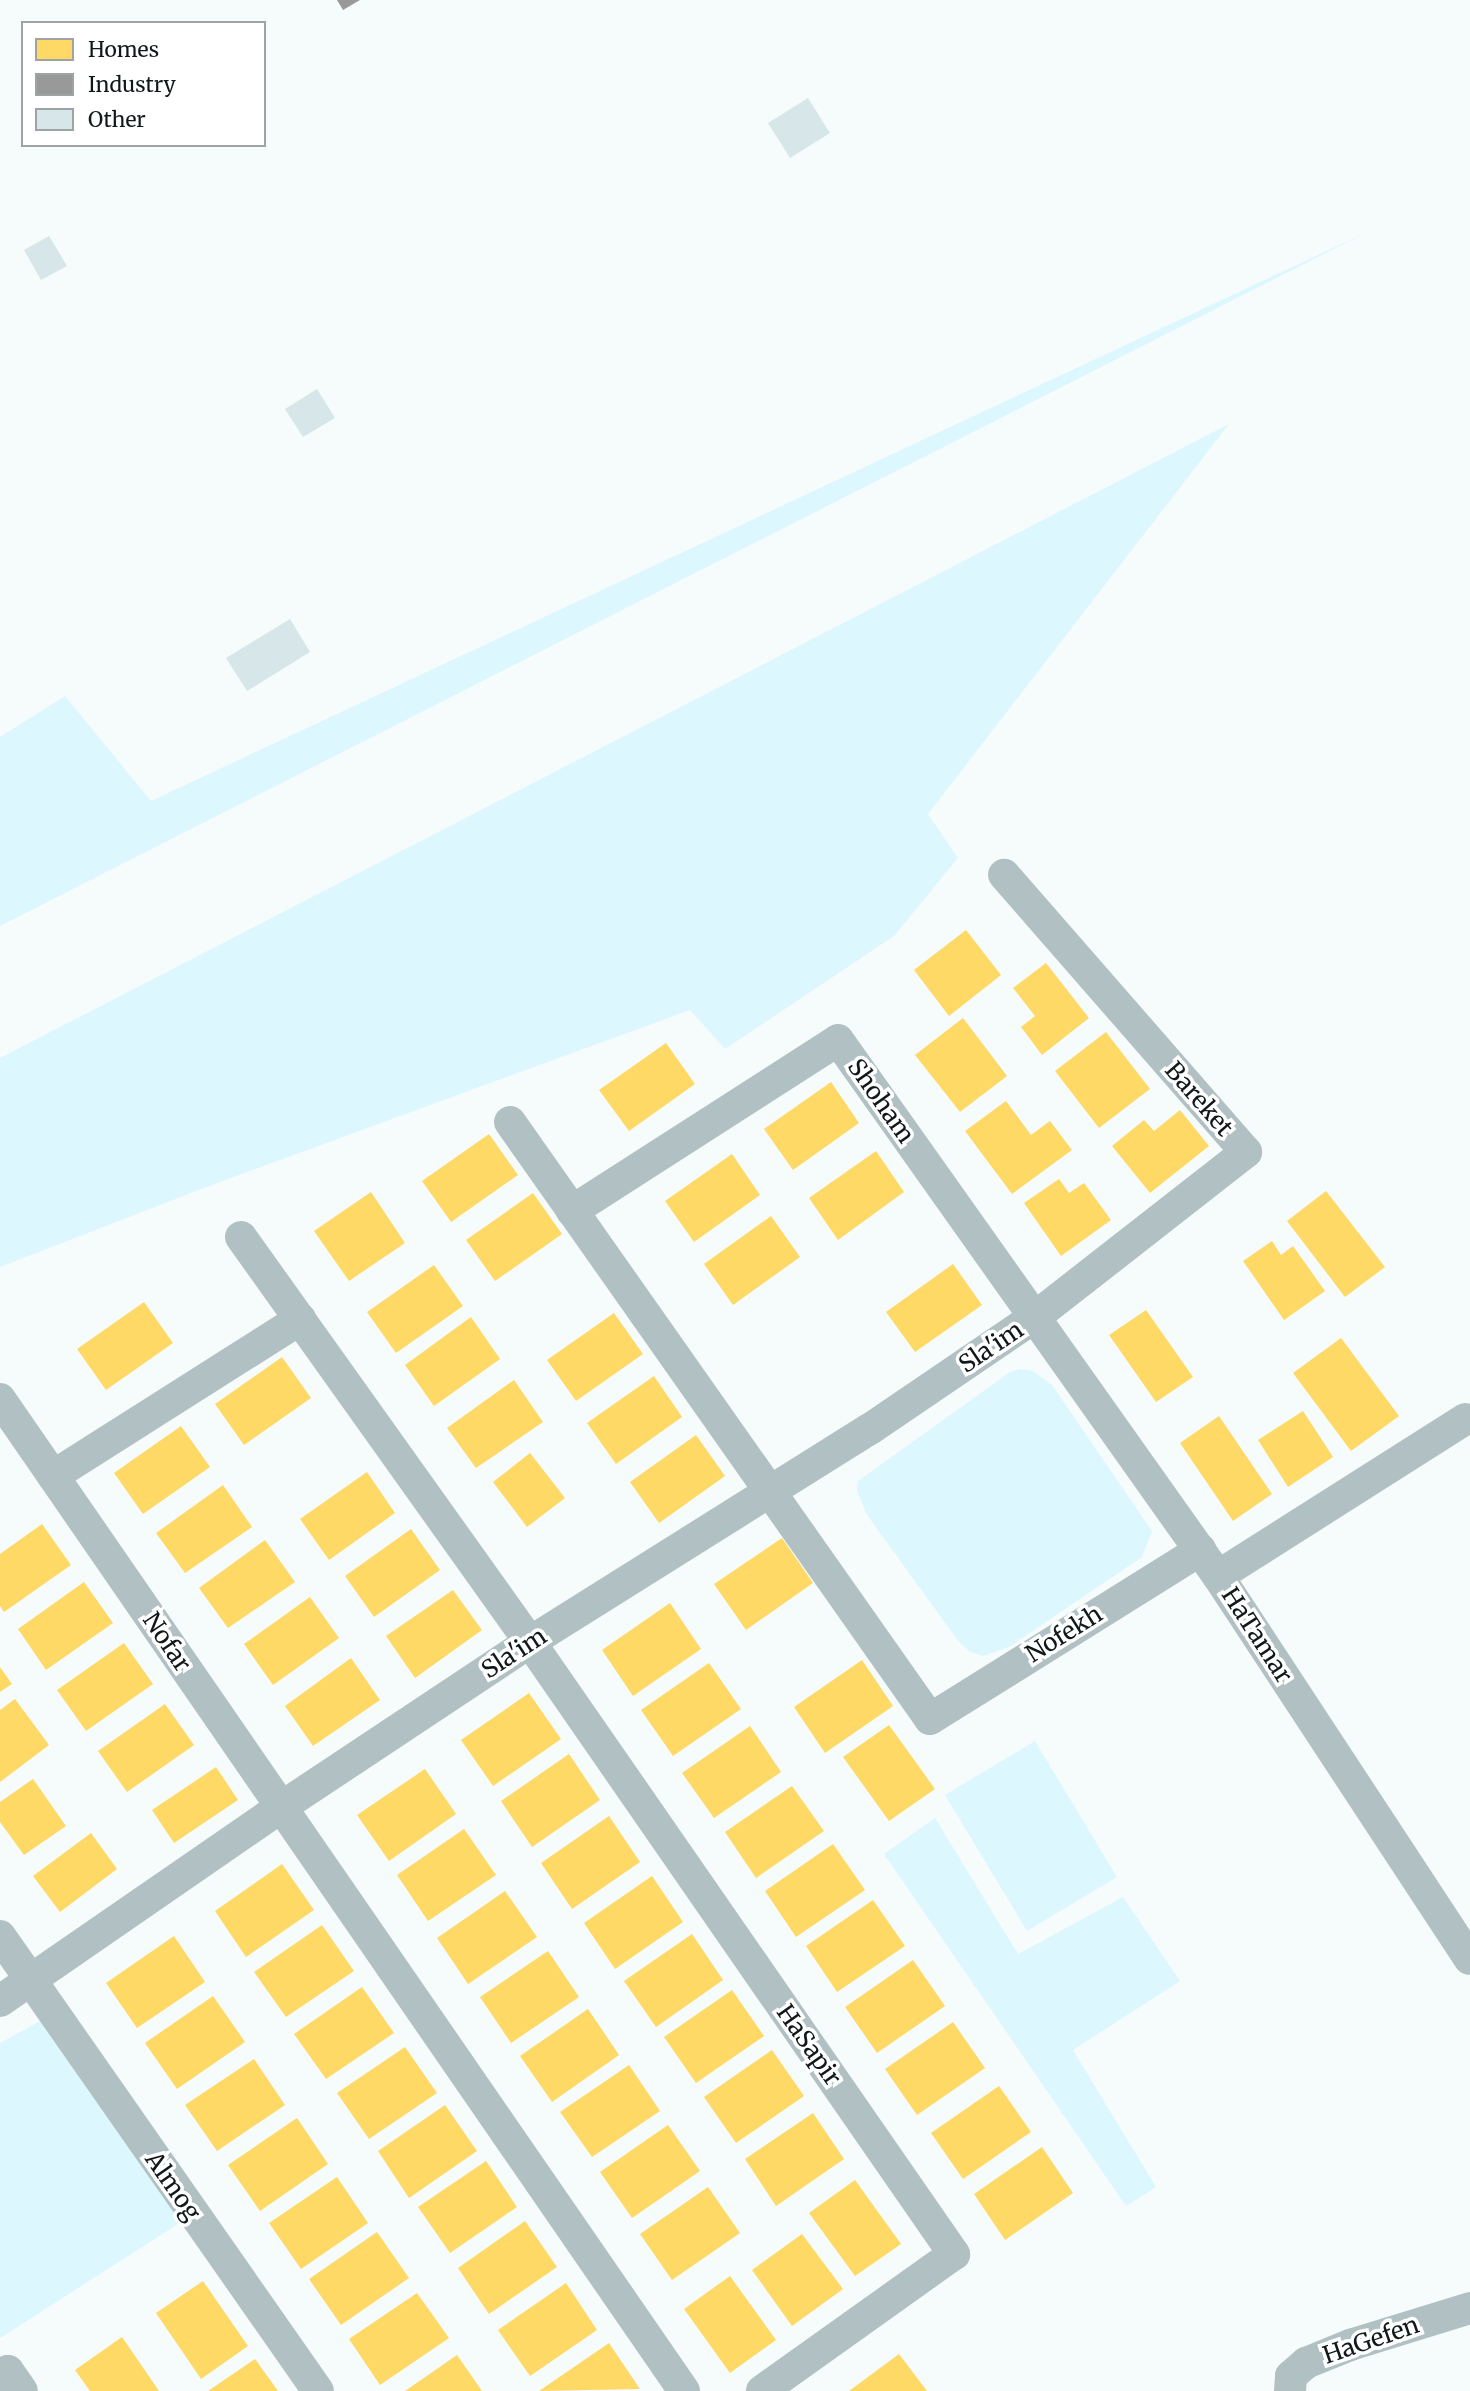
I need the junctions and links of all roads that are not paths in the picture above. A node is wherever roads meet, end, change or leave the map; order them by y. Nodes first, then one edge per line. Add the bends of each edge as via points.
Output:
1 (1004, 876) dead end
2 (510, 1122) dead end
3 (572, 1211) junction
4 (241, 1237) dead end
5 (1035, 1317) junction
6 (300, 1319) junction
7 (0, 1399) edge
8 (1465, 1419) dead end
9 (53, 1476) junction
10 (769, 1491) junction
11 (1200, 1550) junction
12 (1218, 1576) junction
13 (530, 1642) junction
14 (280, 1808) junction
15 (0, 1936) edge
16 (1470, 1959) edge
17 (30, 1980) junction
18 (0, 2000) edge
19 (1470, 2308) edge
20 (0, 2377) edge
21 (22, 2391) edge
22 (318, 2391) edge
23 (684, 2391) edge
24 (762, 2391) edge
25 (1290, 2391) edge

1 - 5 street, Bareket via 1246,1152
2 - 3 street
3 - 5 street, Shoham via 838,1040
3 - 10 street
4 - 6 street
5 - 10 street, Sla'im
5 - 11 street, HaTamar
6 - 9 street
6 - 13 street
7 - 9 street, Nofar
8 - 12 street
9 - 14 street, Nofar
10 - 11 street, Nofekh via 930,1720
10 - 13 street, Sla'im
11 - 12 street, HaTamar
12 - 16 street, HaTamar
13 - 14 street, Sla'im
13 - 24 street, HaSapir via 954,2254
14 - 17 street, Sla'im
14 - 23 street
15 - 17 street, Almog
17 - 18 street, Sla'im
17 - 22 street, Almog
19 - 25 street, HaGefen via 1306,2363 1291,2376
20 - 21 street via 8,2371

